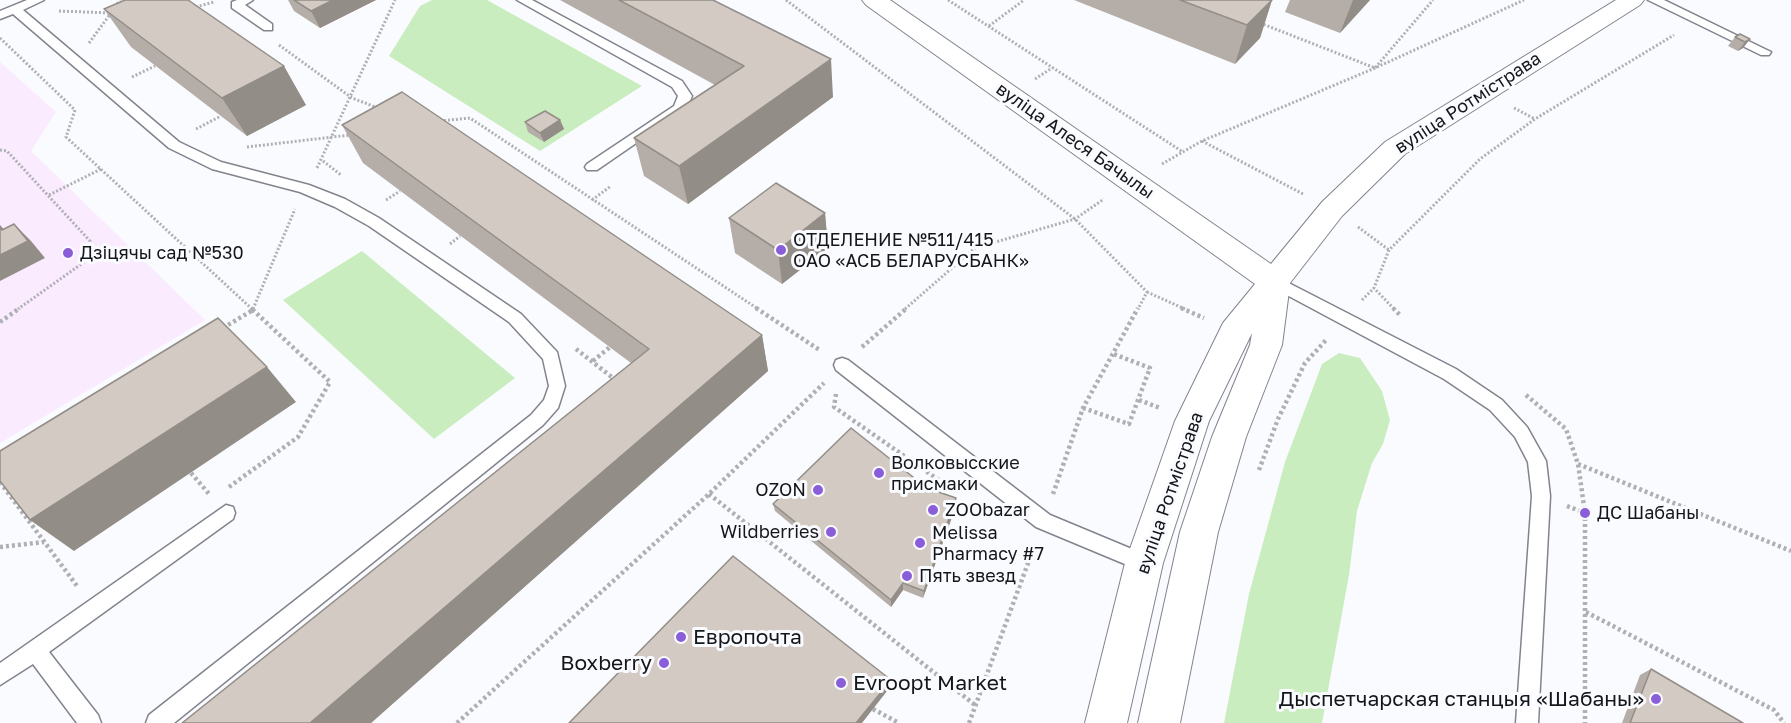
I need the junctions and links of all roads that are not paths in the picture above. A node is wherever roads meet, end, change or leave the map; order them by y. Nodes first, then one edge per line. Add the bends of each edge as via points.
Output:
1 (38, 0) edge
2 (247, 0) edge
3 (523, 0) edge
4 (874, 0) edge
5 (1632, 0) edge
6 (1654, 0) edge
7 (7, 12) edge
8 (268, 27) road end
9 (1765, 52) dead end
10 (592, 167) dead end
11 (1275, 282) junction
12 (842, 365) road end
13 (226, 513) dead end
14 (1144, 563) junction
15 (35, 650) junction
16 (0, 675) edge
17 (90, 723) edge
18 (157, 723) edge
19 (1106, 723) edge
20 (1159, 723) edge
21 (1527, 723) edge

1 - 7 lane
2 - 8 lane via 236,5
3 - 10 lane via 677,84 685,96 680,108
4 - 11 street, вуліца Алеся Бачылы
5 - 11 street, вуліца Ротмістрава via 1395,148 1332,209
6 - 9 lane
7 - 18 lane via 174,144 217,166 304,188 374,222 515,318 551,357 557,386 552,403 537,420
11 - 14 street, вуліца Ротмістрава via 1234,332 1192,421
11 - 20 street, вуліца Ротмістрава via 1266,345 1229,437 1199,532
11 - 21 lane via 1450,374 1496,405 1521,432 1537,461 1541,496
12 - 14 lane via 1043,521
13 - 15 lane
14 - 19 street, вуліца Ротмістрава
15 - 16 lane
15 - 17 lane

